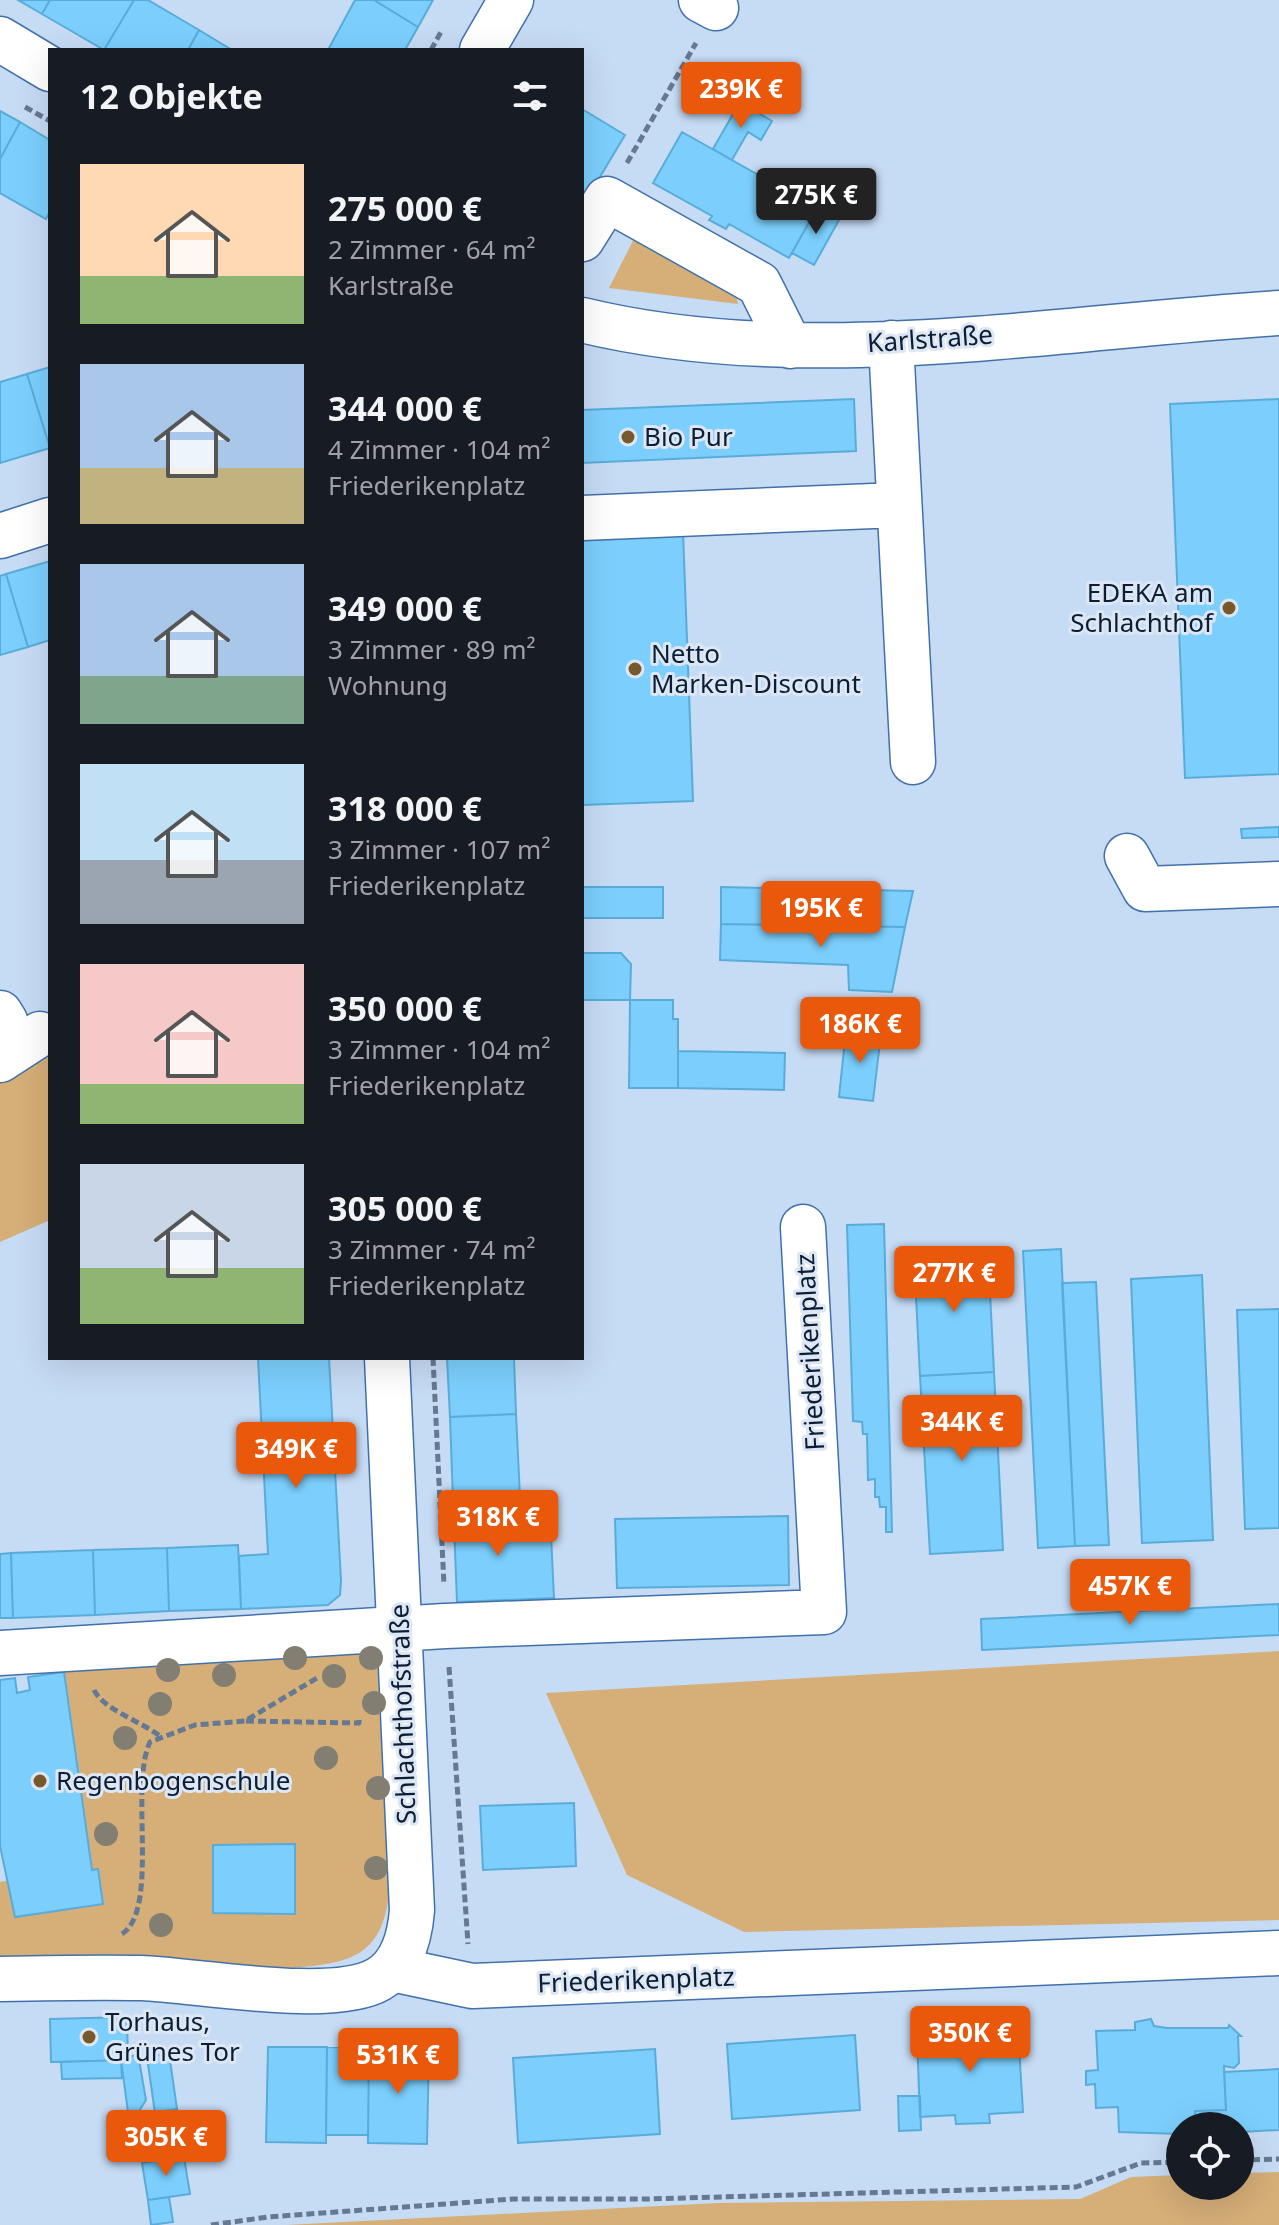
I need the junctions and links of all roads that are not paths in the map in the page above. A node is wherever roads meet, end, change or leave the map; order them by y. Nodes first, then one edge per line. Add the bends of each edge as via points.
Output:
1 (511, 0) edge
2 (0, 39) edge
3 (483, 48) edge
4 (48, 68) edge
5 (584, 236) edge
6 (1279, 313) edge
7 (584, 320) edge
8 (891, 343) junction
9 (790, 346) junction
10 (898, 505) junction
11 (584, 518) edge
12 (48, 521) edge
13 (0, 536) edge
14 (913, 762) dead end
15 (1127, 856) dead end
16 (1279, 884) edge
17 (0, 1013) edge
18 (20, 1034) edge
19 (0, 1060) edge
20 (803, 1227) dead end
21 (387, 1360) edge
22 (400, 1629) junction
23 (0, 1653) edge
24 (1279, 1953) edge
25 (392, 1969) junction
26 (0, 1979) edge

1 - 3 street
2 - 4 street
5 - 9 street via 607,199 759,284
6 - 8 street, Karlstraße
7 - 9 street, Karlstraße via 697,341
8 - 9 street, Karlstraße
8 - 10 street
10 - 11 street
10 - 14 street
12 - 13 street
15 - 16 street via 1145,889
17 - 18 street
18 - 19 street
20 - 22 street, Friederikenplatz via 824,1612
21 - 22 street, Schlachthofstraße
22 - 23 street, Friederikenplatz
22 - 25 street, Schlachthofstraße via 412,1910 409,1935
24 - 25 street, Friederikenplatz via 472,1986
25 - 26 street via 364,1985 323,1990 142,1978

